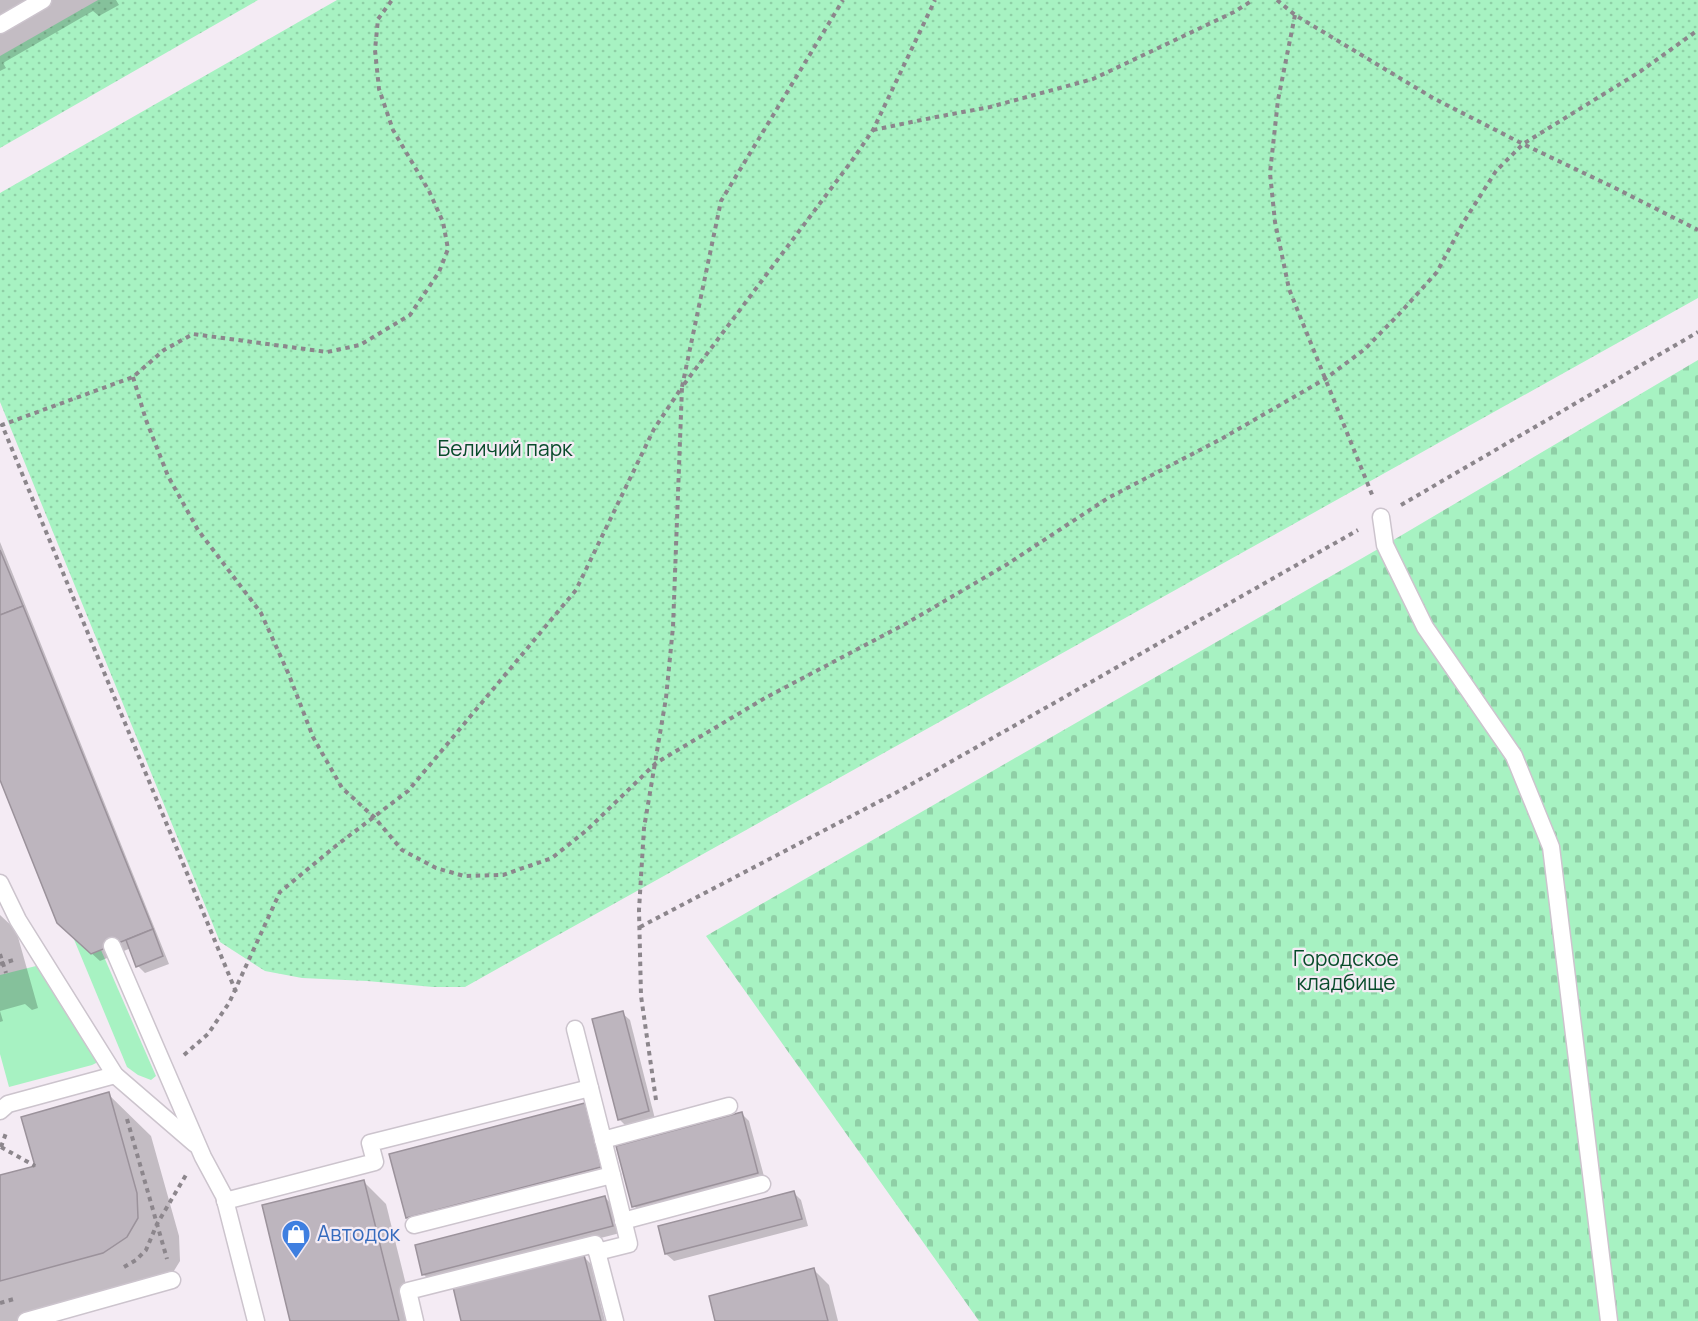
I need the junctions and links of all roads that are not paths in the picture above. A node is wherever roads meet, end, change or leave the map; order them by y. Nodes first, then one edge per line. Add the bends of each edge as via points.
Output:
1 (43, 0) edge
2 (0, 25) edge
3 (1381, 518) road end
4 (0, 883) edge
5 (112, 946) dead end
6 (575, 1029) dead end
7 (115, 1075) junction
8 (590, 1088) junction
9 (729, 1106) dead end
10 (0, 1111) edge
11 (603, 1140) junction
12 (200, 1152) junction
13 (612, 1175) junction
14 (762, 1184) dead end
15 (225, 1201) junction
16 (623, 1221) junction
17 (414, 1226) dead end
18 (597, 1252) junction
19 (172, 1280) road end
20 (26, 1321) edge
21 (256, 1321) edge
22 (415, 1321) edge
23 (615, 1321) edge
24 (1609, 1321) edge

1 - 2 lane
3 - 24 lane via 1385,545 1425,627 1514,756 1551,847
4 - 7 lane via 18,921
5 - 12 lane
6 - 8 lane
7 - 10 lane via 8,1104
7 - 12 lane
8 - 11 lane
8 - 15 lane via 370,1143 375,1162
9 - 11 lane
11 - 13 lane
12 - 15 lane
13 - 16 lane
13 - 17 lane
14 - 16 lane
15 - 21 lane
16 - 18 lane via 629,1244
18 - 22 lane via 595,1244 408,1292
18 - 23 lane
19 - 20 lane

